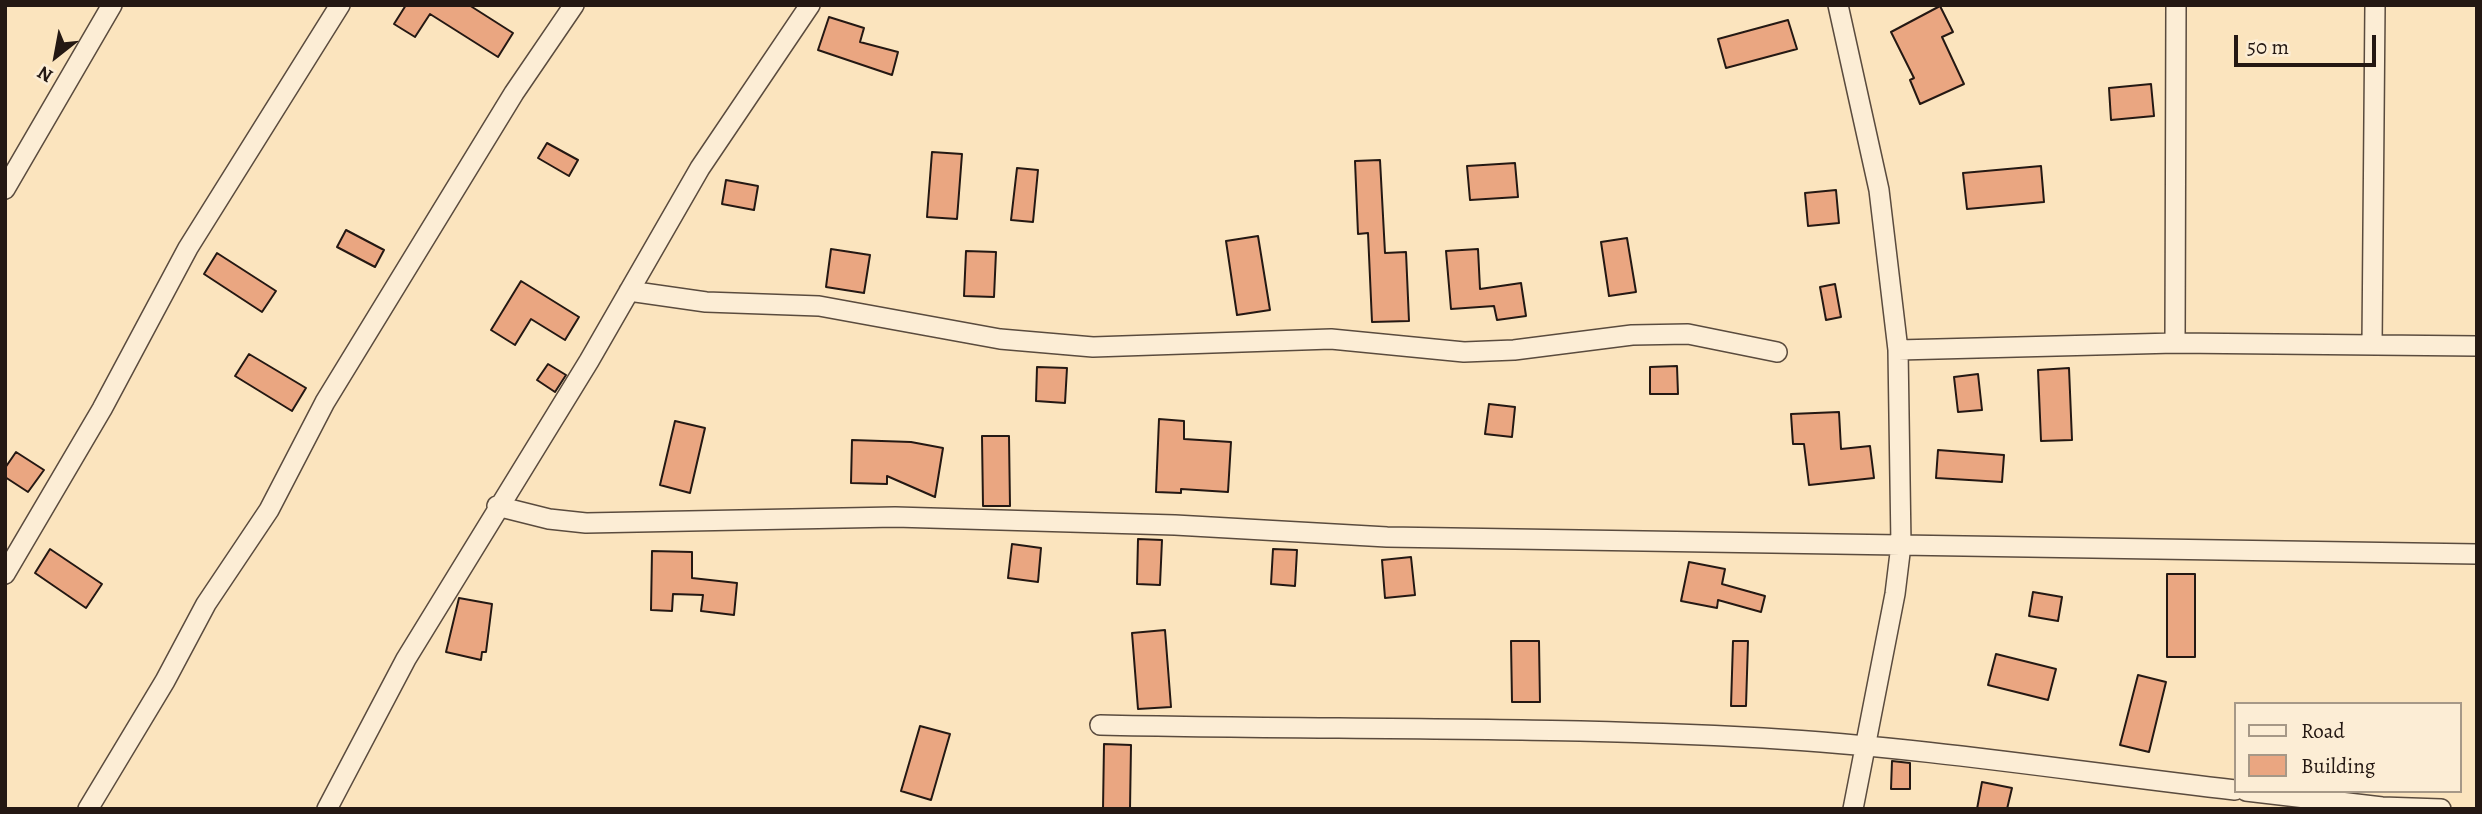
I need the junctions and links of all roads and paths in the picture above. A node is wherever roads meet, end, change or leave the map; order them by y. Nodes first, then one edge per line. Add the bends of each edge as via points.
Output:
1 (112, 5) edge
2 (340, 5) edge
3 (574, 5) edge
4 (810, 5) edge
5 (1838, 5) edge
6 (2176, 5) edge
7 (2375, 5) edge
8 (5, 189) edge
9 (629, 291) junction
10 (2175, 343) junction
11 (2372, 344) junction
12 (2477, 346) edge
13 (1898, 350) junction
14 (1777, 352) dead end
15 (497, 506) junction
16 (1901, 545) junction
17 (2477, 554) edge
18 (5, 573) edge
19 (1100, 724) dead end
20 (1867, 747) junction
21 (2234, 790) edge
22 (2263, 793) edge
23 (88, 809) edge
24 (327, 809) edge
25 (1853, 809) edge
26 (2441, 809) edge

1 - 8 street
2 - 18 street via 188,248 102,409
3 - 23 street via 514,93 325,402 269,510 206,604
4 - 9 street via 700,168
5 - 13 street via 1879,190
6 - 10 street
7 - 11 street
9 - 14 street via 706,302 819,306 1000,339 1093,347 1331,339 1464,352 1514,351 1632,335 1688,334
9 - 15 street
10 - 11 street
10 - 13 street
11 - 12 street
13 - 16 street
15 - 16 street via 586,523 895,517 1387,537
15 - 24 street via 406,659
16 - 17 street
16 - 20 street
19 - 20 street via 1528,728
20 - 21 street
20 - 25 street
22 - 26 street

